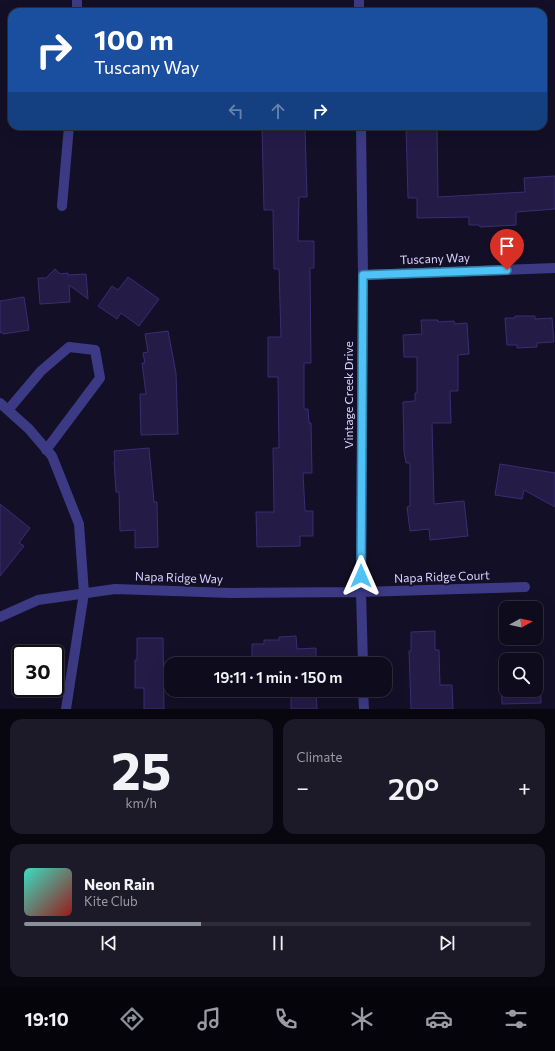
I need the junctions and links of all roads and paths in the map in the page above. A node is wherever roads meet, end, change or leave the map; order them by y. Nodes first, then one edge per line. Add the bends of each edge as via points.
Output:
1 (69, 130) edge
2 (361, 130) edge
3 (62, 206) dead end
4 (555, 268) edge
5 (363, 275) junction
6 (4, 407) edge
7 (46, 450) junction
8 (525, 587) dead end
9 (361, 592) junction
10 (84, 593) junction
11 (0, 616) edge
12 (362, 657) edge
13 (363, 697) edge
14 (66, 709) edge
15 (364, 709) edge

1 - 3 street
2 - 5 street, Vintage Creek Drive
4 - 5 street, Tuscany Way
5 - 9 street, Vintage Creek Drive
6 - 7 street
6 - 7 street via 70,347 95,350 100,378
7 - 10 street via 52,456 79,524
8 - 9 street, Napa Ridge Court
9 - 10 street, Napa Ridge Way via 115,589
9 - 12 street, Vintage Creek Drive
10 - 11 street, Napa Ridge Way via 38,600
10 - 14 street
13 - 15 street

